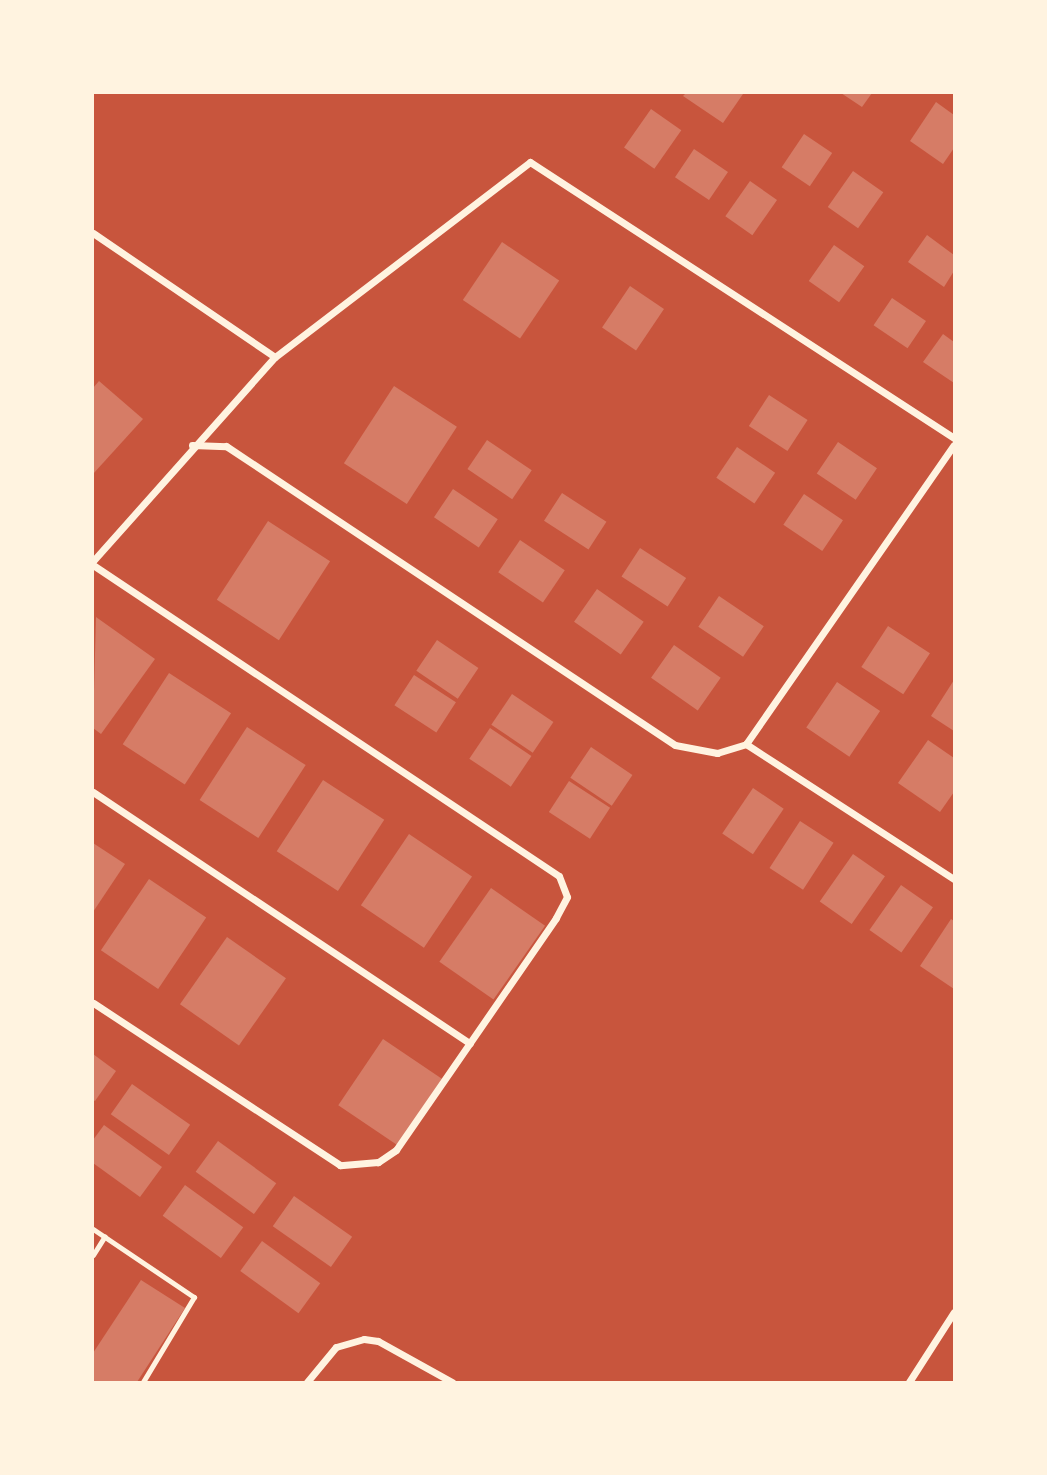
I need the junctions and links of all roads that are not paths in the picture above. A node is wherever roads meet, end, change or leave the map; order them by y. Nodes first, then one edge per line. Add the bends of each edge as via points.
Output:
1 (93, 233) edge
2 (275, 357) junction
3 (954, 438) edge
4 (192, 445) junction
5 (954, 446) edge
6 (93, 563) edge
7 (746, 744) junction
8 (93, 792) edge
9 (954, 879) edge
10 (93, 1003) edge
11 (470, 1043) junction
12 (93, 1228) edge
13 (105, 1236) junction
14 (93, 1255) edge
15 (954, 1312) edge
16 (143, 1382) edge
17 (307, 1382) edge
18 (452, 1382) edge
19 (909, 1382) edge

1 - 2 street
2 - 3 street via 530,162
2 - 4 street
4 - 6 street
4 - 7 street via 226,446 675,745 717,753
5 - 7 street
6 - 11 street via 559,876 567,897 556,918
7 - 9 street
8 - 11 street
10 - 11 street via 340,1165 378,1162 396,1150
12 - 13 lane
13 - 14 lane
13 - 16 lane via 194,1297
15 - 19 street
17 - 18 street via 336,1346 364,1339 378,1341

